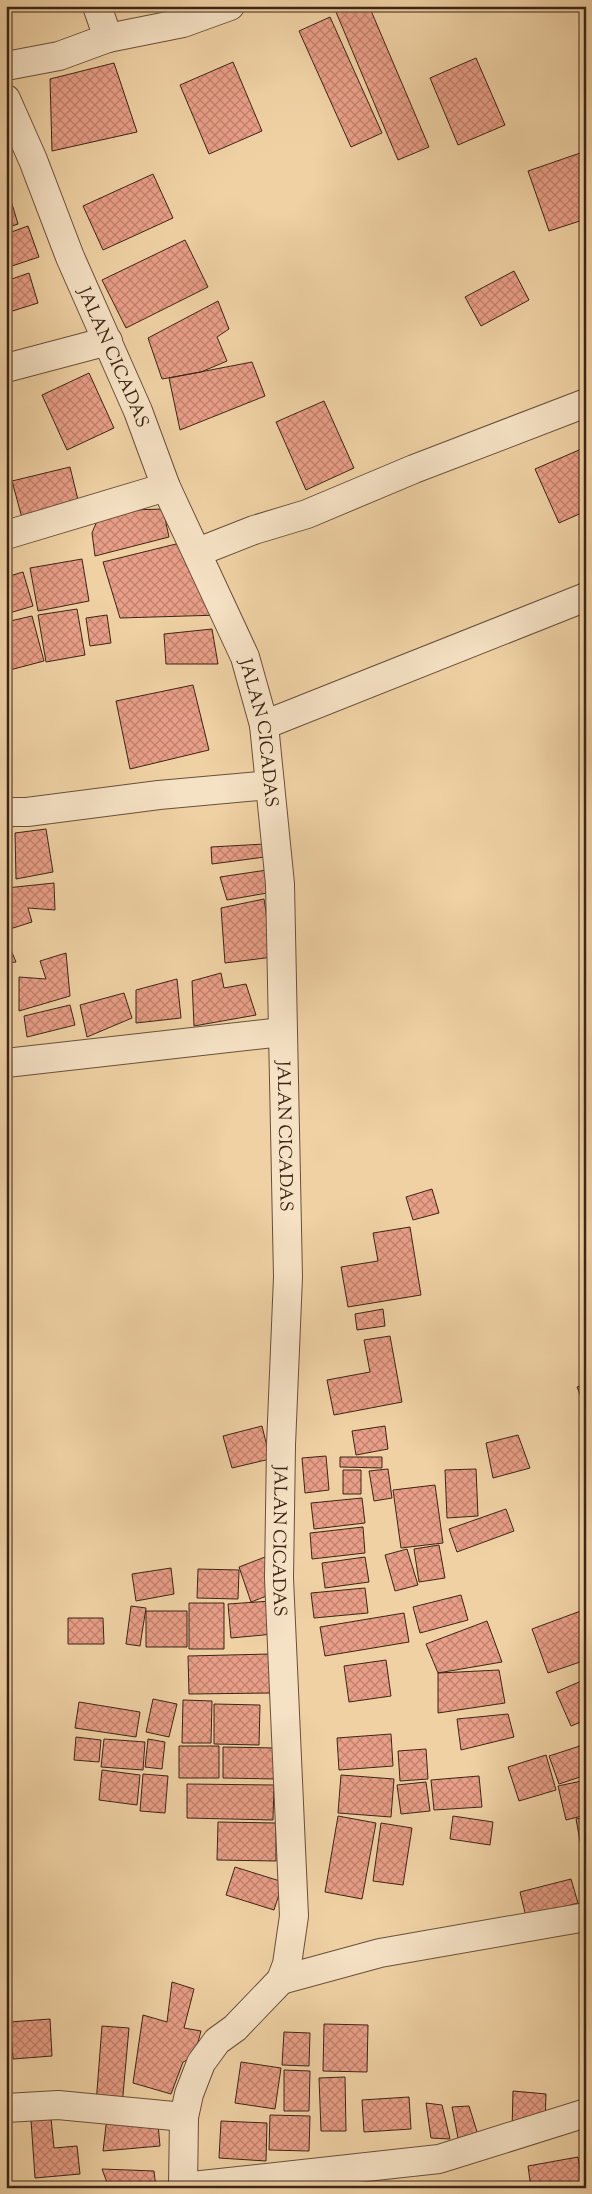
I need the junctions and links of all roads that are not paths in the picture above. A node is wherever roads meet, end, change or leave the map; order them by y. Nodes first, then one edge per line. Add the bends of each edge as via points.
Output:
1 (97, 6) edge
2 (230, 6) edge
3 (108, 38) junction
4 (6, 66) edge
5 (6, 99) edge
6 (108, 341) junction
7 (6, 368) edge
8 (586, 403) edge
9 (166, 487) junction
10 (6, 535) edge
11 (198, 552) junction
12 (586, 597) edge
13 (264, 725) junction
14 (270, 785) junction
15 (6, 812) edge
16 (282, 1032) junction
17 (6, 1063) edge
18 (586, 1917) edge
19 (282, 1980) junction
20 (6, 2108) edge
21 (586, 2113) edge
22 (184, 2117) junction
23 (183, 2187) edge

1 - 3 street
2 - 3 street via 183,23
3 - 4 street via 59,56
5 - 6 street, JALAN CICADAS
6 - 7 street
6 - 9 street, JALAN CICADAS
8 - 11 street via 307,514
9 - 10 street
9 - 11 street, JALAN CICADAS
11 - 13 street, JALAN CICADAS via 245,657
12 - 13 street
13 - 14 street, JALAN CICADAS
14 - 15 street
14 - 16 street, JALAN CICADAS via 280,884
16 - 17 street
16 - 19 street, JALAN CICADAS via 288,1277 279,1578 294,1916
18 - 19 street via 380,1953
19 - 22 street via 235,2028 217,2041 206,2056 189,2094
20 - 22 street via 58,2105
21 - 23 street via 439,2159
22 - 23 street

